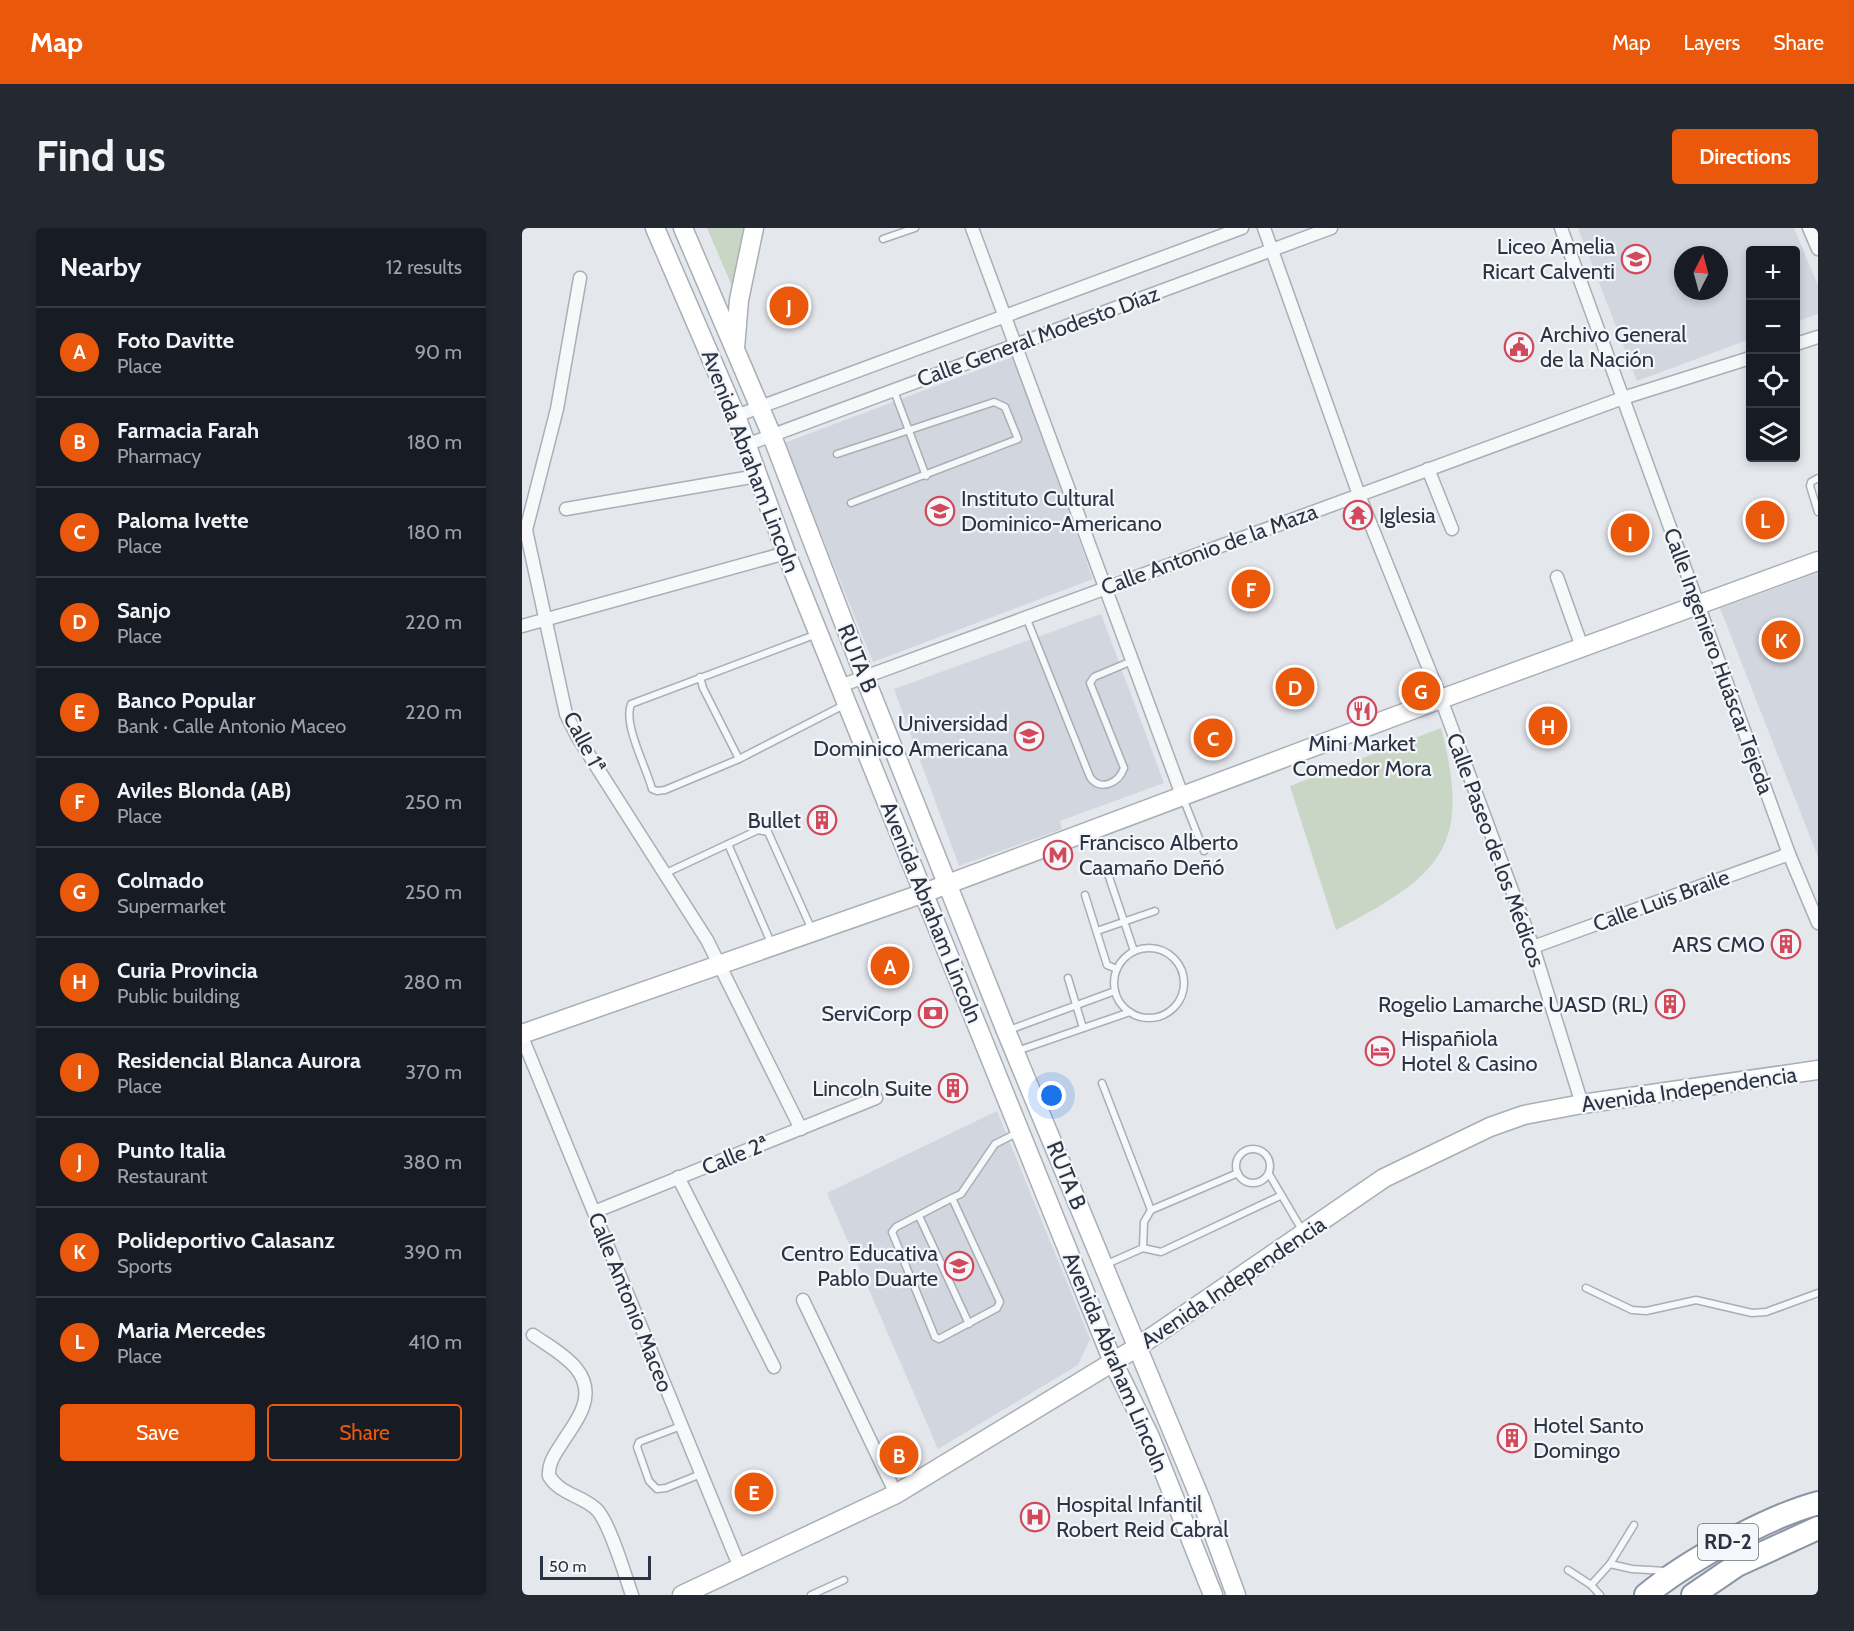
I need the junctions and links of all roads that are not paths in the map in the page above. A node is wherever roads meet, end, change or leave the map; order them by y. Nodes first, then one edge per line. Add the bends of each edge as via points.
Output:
1 (655, 228) edge
2 (683, 228) edge
3 (755, 228) edge
4 (915, 228) edge
5 (972, 228) edge
6 (1242, 228) edge
7 (1264, 228) edge
8 (1331, 228) edge
9 (1561, 228) edge
10 (1809, 228) edge
11 (883, 239) dead end
12 (1271, 249) junction
13 (1818, 249) edge
14 (579, 278) dead end
15 (1004, 316) junction
16 (1818, 337) edge
17 (1800, 343) edge
18 (1014, 345) junction
19 (735, 353) junction
20 (1746, 359) edge
21 (894, 390) junction
22 (1623, 398) junction
23 (760, 408) junction
24 (736, 416) junction
25 (908, 429) junction
26 (772, 436) junction
27 (746, 445) junction
28 (837, 454) dead end
29 (1428, 469) junction
30 (757, 476) junction
31 (926, 476) junction
32 (1818, 478) edge
33 (1359, 495) junction
34 (528, 499) edge
35 (851, 503) dead end
36 (566, 509) dead end
37 (1818, 512) edge
38 (1452, 528) dead end
39 (786, 553) junction
40 (1818, 561) edge
41 (1557, 578) dead end
42 (1107, 587) junction
43 (1698, 605) junction
44 (1025, 616) junction
45 (546, 619) junction
46 (522, 626) edge
47 (819, 633) junction
48 (1582, 647) junction
49 (1133, 660) junction
50 (700, 677) junction
51 (864, 678) junction
52 (844, 695) junction
53 (1441, 699) junction
54 (739, 759) junction
55 (1182, 795) junction
56 (728, 844) junction
57 (1204, 851) dead end
58 (1789, 854) junction
59 (1107, 871) dead end
60 (666, 873) junction
61 (947, 885) junction
62 (924, 893) junction
63 (1085, 895) dead end
64 (1155, 911) dead end
65 (1124, 921) junction
66 (1818, 923) edge
67 (1097, 931) junction
68 (813, 932) junction
69 (772, 946) junction
70 (1533, 947) junction
71 (1134, 951) junction
72 (720, 964) junction
73 (1117, 969) junction
74 (1068, 978) dead end
75 (1115, 991) junction
76 (1077, 1006) junction
77 (1130, 1012) junction
78 (1083, 1028) junction
79 (1006, 1031) junction
80 (522, 1035) edge
81 (1015, 1052) junction
82 (1818, 1070) edge
83 (1102, 1083) dead end
84 (876, 1098) dead end
85 (1582, 1104) junction
86 (801, 1129) junction
87 (1020, 1131) junction
88 (1238, 1173) junction
89 (1269, 1174) junction
90 (678, 1177) junction
91 (1280, 1196) junction
92 (952, 1198) junction
93 (1151, 1210) junction
94 (594, 1212) junction
95 (919, 1216) junction
96 (1304, 1233) junction
97 (1143, 1248) junction
98 (1103, 1265) junction
99 (1586, 1288) dead end
100 (1818, 1293) edge
101 (803, 1300) dead end
102 (969, 1324) junction
103 (533, 1335) dead end
104 (1136, 1348) junction
105 (1113, 1362) junction
106 (774, 1367) dead end
107 (682, 1425) junction
108 (702, 1474) junction
109 (896, 1494) junction
110 (1818, 1503) edge
111 (1203, 1505) junction
112 (1179, 1513) junction
113 (1634, 1525) dead end
114 (1818, 1528) edge
115 (1610, 1564) junction
116 (740, 1568) junction
117 (1568, 1570) dead end
118 (1678, 1572) junction
119 (844, 1580) dead end
120 (1591, 1585) junction
121 (632, 1595) edge
122 (682, 1595) edge
123 (811, 1595) edge
124 (1213, 1595) edge
125 (1236, 1595) edge
126 (1600, 1595) edge
127 (1646, 1595) edge
128 (1694, 1595) edge

1 - 24 main road, Avenida Abraham Lincoln
2 - 19 main road, Avenida Abraham Lincoln
3 - 19 main road via 739,300
4 - 11 lane
5 - 15 street
6 - 15 street, Calle General Modesto Díaz
7 - 12 street, Calle Paseo de los Médicos
8 - 12 street, Calle General Modesto Díaz
9 - 22 street, Calle Ingeniero Huáscar Tejeda
10 - 13 street
12 - 18 street, Calle General Modesto Díaz
12 - 33 street, Calle Paseo de los Médicos
14 - 34 street, Calle 1ª via 557,409
15 - 18 street
15 - 23 street, Calle General Modesto Díaz
16 - 17 street
18 - 21 street, Calle General Modesto Díaz
18 - 42 street
19 - 23 main road, Avenida Abraham Lincoln
19 - 98 lane, RUTA B
20 - 22 street, Calle Antonio de la Maza
21 - 25 lane
21 - 26 street, Calle General Modesto Díaz
22 - 29 street, Calle Antonio de la Maza
22 - 43 street, Calle Ingeniero Huáscar Tejeda
23 - 24 street, Calle General Modesto Díaz
23 - 26 main road, Avenida Abraham Lincoln
24 - 27 main road, Avenida Abraham Lincoln
25 - 28 lane
25 - 31 lane
25 - 31 lane via 994,402 1005,407 1018,439
26 - 27 street, Calle General Modesto Díaz
26 - 51 main road, Avenida Abraham Lincoln
27 - 30 main road, Avenida Abraham Lincoln
29 - 33 street, Calle Antonio de la Maza
29 - 38 street
30 - 36 street
30 - 39 main road, Avenida Abraham Lincoln
31 - 35 lane
32 - 37 lane via 1810,486
33 - 42 street, Calle Antonio de la Maza
33 - 53 street, Calle Paseo de los Médicos
34 - 45 street, Calle 1ª via 526,530
39 - 45 street
39 - 47 main road, Avenida Abraham Lincoln
40 - 43 main road
41 - 48 street
42 - 44 street, Calle Antonio de la Maza
42 - 49 street
43 - 48 main road
43 - 58 street, Calle Ingeniero Huáscar Tejeda
44 - 49 lane via 1096,785 1117,779 1124,768 1090,684 1094,677
44 - 51 street, Calle Antonio de la Maza
45 - 46 street
45 - 60 street, Calle 1ª via 568,719
47 - 50 lane
47 - 52 main road, Avenida Abraham Lincoln
48 - 53 main road
49 - 55 street
50 - 54 lane
50 - 54 lane via 631,704 629,723 652,789 665,790
51 - 52 street, Calle Antonio de la Maza
51 - 61 main road, Avenida Abraham Lincoln
52 - 54 lane
52 - 62 main road, Avenida Abraham Lincoln
53 - 55 main road
53 - 70 street, Calle Paseo de los Médicos
55 - 57 lane
55 - 61 main road
56 - 60 lane
56 - 68 lane via 758,830 768,832
56 - 69 lane
58 - 66 street, Calle Ingeniero Huáscar Tejeda
58 - 70 street, Calle Luis Braile
59 - 65 lane
60 - 72 street, Calle 1ª
61 - 62 main road
61 - 79 main road, Avenida Abraham Lincoln
62 - 68 main road
62 - 87 main road, Avenida Abraham Lincoln
63 - 67 lane
64 - 65 lane
65 - 67 lane
65 - 71 lane
67 - 73 lane via 1107,965
68 - 69 main road
69 - 72 main road
70 - 85 street, Calle Paseo de los Médicos
71 - 73 lane
71 - 77 lane via 1166,949 1184,978 1178,1003 1168,1012 1156,1017
72 - 80 main road
72 - 86 street, Calle 1ª
73 - 75 lane
74 - 76 lane
75 - 76 lane
75 - 77 lane
76 - 78 lane
76 - 79 lane
77 - 78 lane
78 - 81 lane
79 - 81 main road, Avenida Abraham Lincoln
80 - 94 street, Calle Antonio Maceo
81 - 98 main road, Avenida Abraham Lincoln
82 - 85 main road, Avenida Independencia
83 - 93 lane
84 - 86 street, Calle 2ª
85 - 96 main road, Avenida Independencia via 1524,1115 1490,1127 1384,1178
86 - 90 street, Calle 2ª
87 - 92 lane via 995,1144 969,1186
87 - 105 main road, Avenida Abraham Lincoln
88 - 89 lane via 1251,1183
88 - 89 lane via 1238,1158 1251,1149 1269,1158
88 - 93 lane
89 - 91 lane
90 - 94 street, Calle 2ª
90 - 106 street
91 - 96 lane
91 - 97 lane via 1161,1252
92 - 95 lane
92 - 102 lane via 1000,1302 997,1308
93 - 97 lane via 1144,1222
94 - 107 street, Calle Antonio Maceo
95 - 102 lane
95 - 102 lane via 892,1232 935,1337 944,1339
96 - 104 main road, Avenida Independencia
97 - 98 lane
98 - 104 lane, RUTA B
99 - 100 lane via 1632,1310 1646,1311 1696,1300 1752,1313 1766,1312
101 - 109 street
103 - 121 street via 576,1366 586,1394 583,1408 551,1459 549,1476 566,1492 597,1509
104 - 105 main road, Avenida Independencia
104 - 111 main road, Avenida Abraham Lincoln
105 - 109 main road, Avenida Independencia
105 - 112 main road, Avenida Abraham Lincoln via 1150,1437
107 - 108 street, Calle Antonio Maceo
107 - 108 lane via 639,1442 637,1447 649,1481 657,1489 666,1488
108 - 116 street, Calle Antonio Maceo
109 - 116 main road, Avenida Independencia
110 - 118 highway, RD-2 via 1731,1541
111 - 112 lane
111 - 125 main road, Avenida Abraham Lincoln
112 - 124 main road, Avenida Abraham Lincoln
113 - 115 lane
114 - 128 highway, RD-2 via 1737,1565
115 - 118 lane
115 - 120 lane
116 - 122 main road, Avenida Independencia
117 - 120 lane
118 - 127 highway, RD-2
119 - 123 lane
120 - 126 lane

